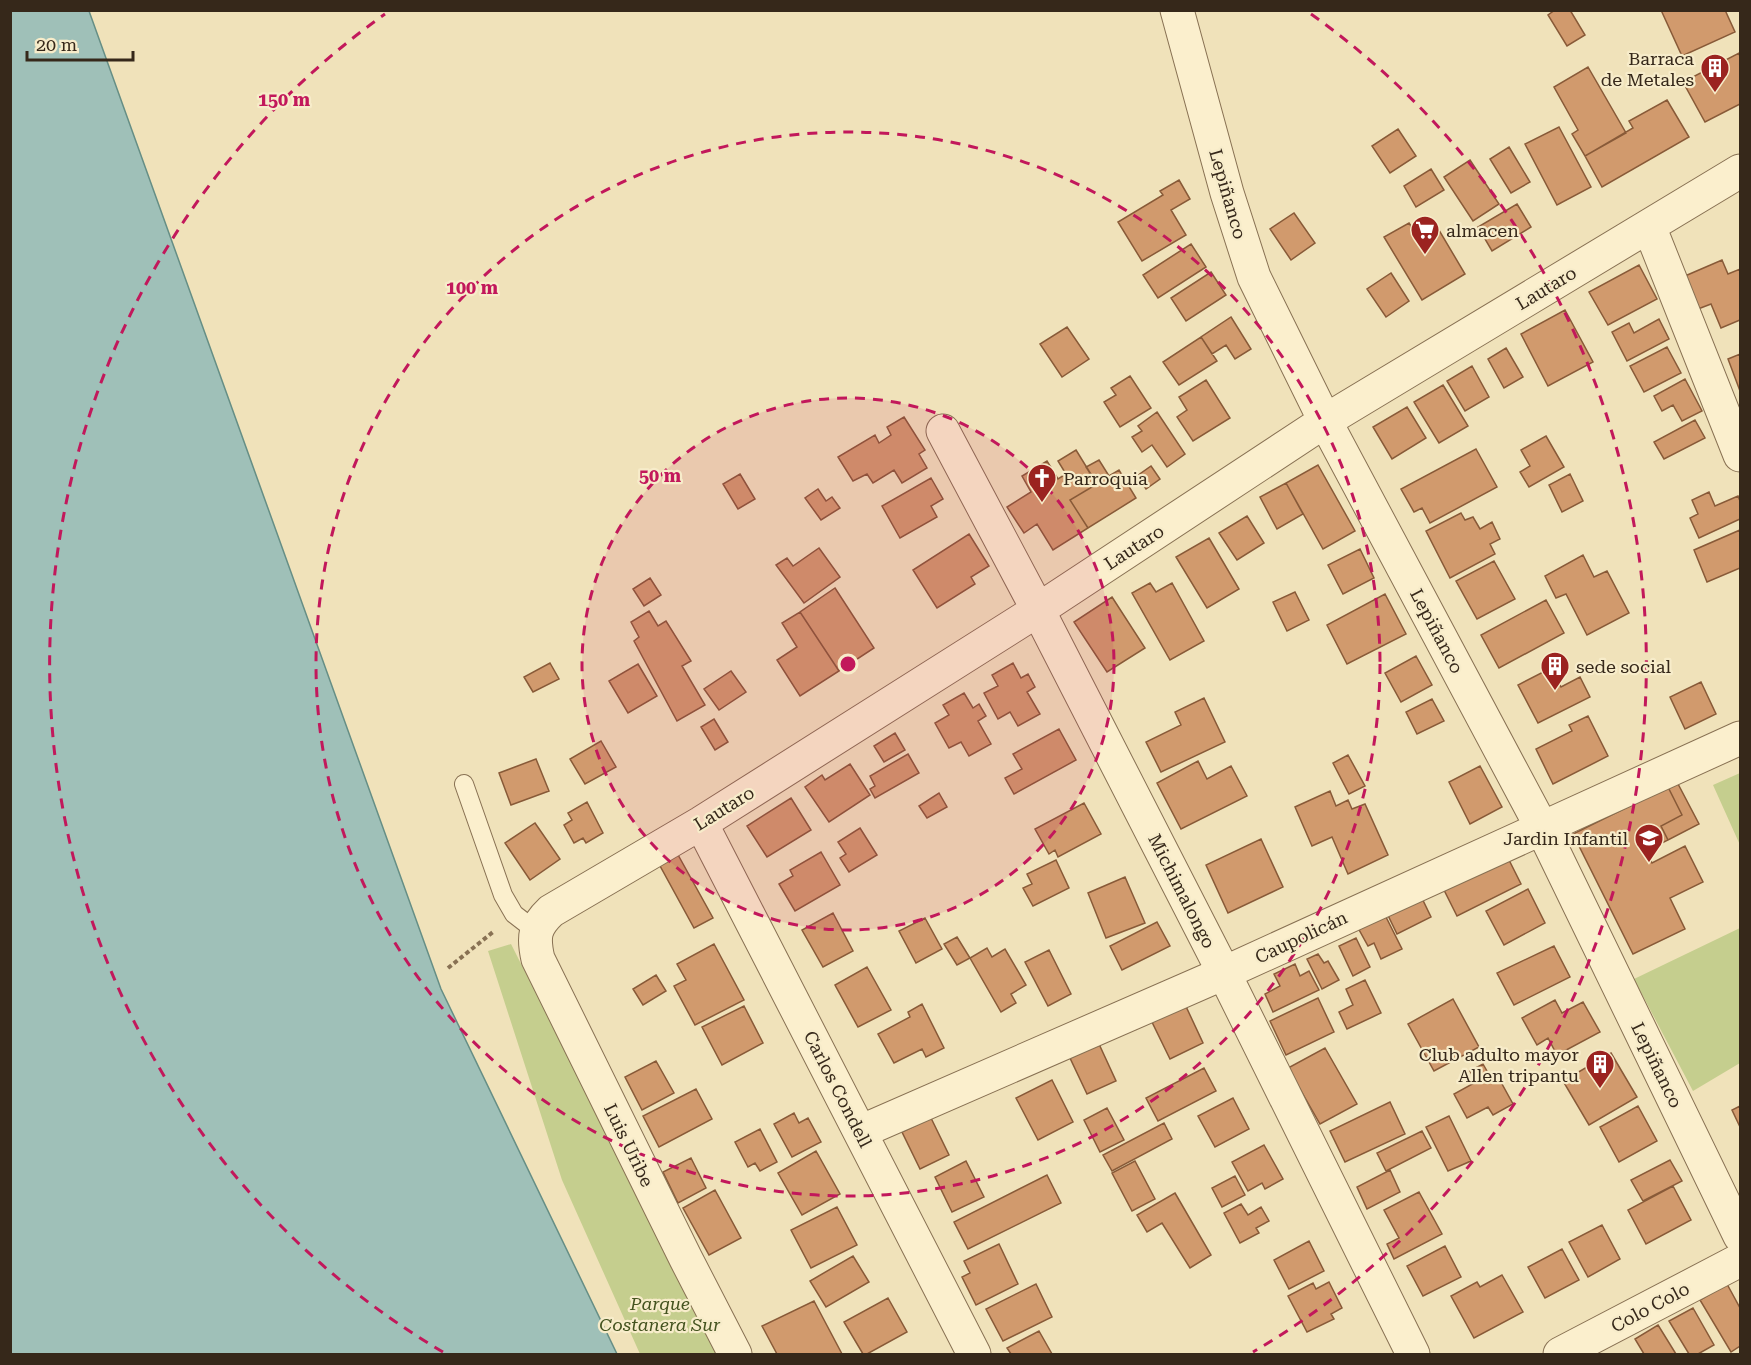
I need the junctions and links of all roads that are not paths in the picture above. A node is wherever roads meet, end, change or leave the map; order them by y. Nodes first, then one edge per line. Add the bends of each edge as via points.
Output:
1 (1177, 10) edge
2 (1740, 171) edge
3 (1649, 226) junction
4 (1326, 421) junction
5 (943, 431) dead end
6 (1740, 455) edge
7 (1038, 610) junction
8 (1740, 738) edge
9 (464, 784) dead end
10 (701, 823) junction
11 (1542, 828) junction
12 (525, 923) junction
13 (1224, 973) junction
14 (860, 1132) junction
15 (1740, 1236) edge
16 (1740, 1260) edge
17 (735, 1354) edge
18 (974, 1354) edge
19 (1413, 1354) edge
20 (1560, 1354) edge

1 - 4 street, Lepiñanco via 1254,277
2 - 3 street, Lautaro
3 - 4 street, Lautaro
3 - 6 street
4 - 7 street, Lautaro
4 - 11 street, Lepiñanco
5 - 7 street, Michimalongo
7 - 10 street, Lautaro
7 - 13 street, Michimalongo
8 - 11 street, Caupolicán
9 - 12 lane via 503,896
10 - 12 street, Lautaro via 551,911 541,921
10 - 14 street, Carlos Condell
11 - 13 street, Caupolicán
11 - 15 street, Lepiñanco
12 - 17 street, Luis Uribe via 538,959
13 - 14 street, Caupolicán
13 - 19 street, Michimalongo
14 - 18 street, Carlos Condell
16 - 20 street, Colo Colo

